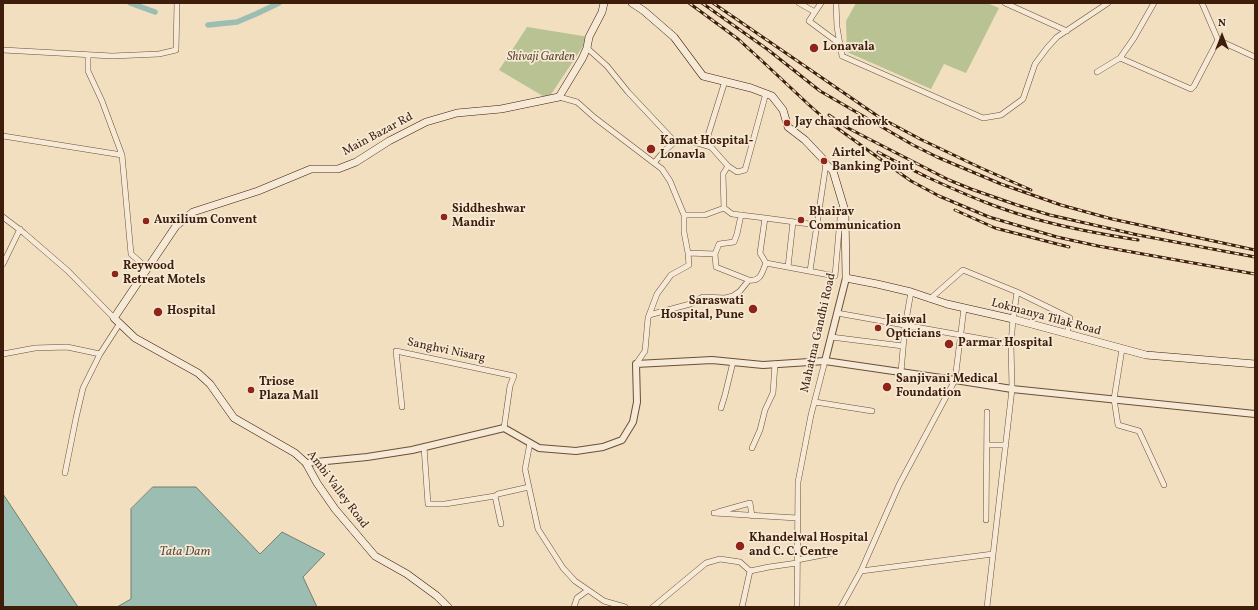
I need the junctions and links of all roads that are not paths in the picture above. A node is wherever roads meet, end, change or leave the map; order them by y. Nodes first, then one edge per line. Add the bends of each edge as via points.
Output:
1 (177, 3) edge
2 (604, 3) edge
3 (632, 3) edge
4 (799, 3) edge
5 (821, 3) edge
6 (836, 3) edge
7 (1005, 3) edge
8 (1108, 3) edge
9 (1154, 3) edge
10 (1202, 3) edge
11 (815, 12) junction
12 (1067, 31) junction
13 (1218, 40) junction
14 (840, 44) junction
15 (587, 48) junction
16 (3, 50) edge
17 (88, 54) junction
18 (1255, 57) edge
19 (1120, 58) junction
20 (1097, 72) dead end
21 (726, 81) junction
22 (766, 93) junction
23 (559, 97) junction
24 (3, 136) edge
25 (675, 142) junction
26 (705, 145) junction
27 (122, 155) junction
28 (654, 163) junction
29 (826, 164) junction
30 (728, 166) junction
31 (724, 208) junction
32 (845, 211) junction
33 (684, 215) junction
34 (741, 215) junction
35 (3, 217) edge
36 (765, 218) junction
37 (793, 222) junction
38 (816, 225) junction
39 (839, 228) junction
40 (20, 229) junction
41 (688, 253) junction
42 (716, 254) junction
43 (766, 263) junction
44 (3, 264) edge
45 (788, 267) junction
46 (147, 268) junction
47 (810, 271) junction
48 (835, 276) junction
49 (846, 278) junction
50 (749, 280) junction
51 (912, 292) junction
52 (1017, 292) junction
53 (930, 299) junction
54 (964, 308) junction
55 (837, 314) junction
56 (649, 315) junction
57 (114, 318) junction
58 (1013, 318) junction
59 (120, 323) junction
60 (906, 326) junction
61 (1067, 334) junction
62 (961, 335) junction
63 (831, 337) junction
64 (1011, 344) junction
65 (904, 346) junction
66 (1122, 349) junction
67 (3, 354) edge
68 (100, 354) junction
69 (825, 361) junction
70 (733, 362) junction
71 (636, 364) junction
72 (775, 364) junction
73 (1255, 364) edge
74 (901, 372) junction
75 (955, 380) junction
76 (1012, 389) junction
77 (1114, 399) junction
78 (815, 402) junction
79 (402, 407) dead end
80 (721, 408) dead end
81 (872, 411) dead end
82 (987, 412) dead end
83 (1255, 414) edge
84 (504, 428) junction
85 (530, 443) junction
86 (987, 445) junction
87 (1006, 445) junction
88 (424, 447) junction
89 (752, 448) dead end
90 (306, 463) junction
91 (65, 473) dead end
92 (1164, 485) dead end
93 (529, 487) junction
94 (495, 496) junction
95 (752, 516) junction
96 (798, 518) junction
97 (986, 520) dead end
98 (501, 524) dead end
99 (833, 553) dead end
100 (993, 554) junction
101 (797, 561) junction
102 (750, 571) junction
103 (860, 571) junction
104 (588, 590) junction
105 (448, 607) edge
106 (574, 607) edge
107 (625, 607) edge
108 (653, 607) edge
109 (742, 607) edge
110 (797, 607) edge
111 (841, 607) edge
112 (987, 607) edge

1 - 17 street via 176,50 159,54
2 - 15 main road via 589,37
3 - 21 main road, Mahatma Gandhi Road via 674,37 703,76
4 - 11 street
5 - 11 street
6 - 14 street
7 - 12 street
8 - 12 street
9 - 19 street
10 - 13 street
11 - 14 street via 809,21
12 - 14 street via 1057,37 1035,64 1023,99 1001,115 984,118 842,56
13 - 18 street
13 - 19 street via 1191,89
15 - 23 main road
15 - 25 street via 607,66
16 - 17 street
17 - 27 street via 88,71
19 - 20 street
21 - 22 main road, Mahatma Gandhi Road
21 - 26 street
22 - 29 main road, Mahatma Gandhi Road via 772,96 782,110 788,127 805,140
22 - 30 street via 745,170 737,172
23 - 28 street via 578,102
23 - 46 main road, Main Bazar Rd via 501,109 457,113 426,122 356,162 338,169 311,169 258,191 193,212 176,226
24 - 27 street
25 - 26 street
25 - 28 street
26 - 30 street via 711,147
27 - 46 street via 131,254
28 - 33 street via 662,168 670,181
29 - 32 main road, Mahatma Gandhi Road via 833,171
29 - 38 street
30 - 31 street via 723,174
31 - 33 street via 705,215
31 - 34 street via 732,214
32 - 39 street via 840,219
32 - 49 main road, Mahatma Gandhi Road
33 - 41 street
34 - 36 street
34 - 42 street via 734,242 719,244
35 - 40 street
36 - 37 street
36 - 43 street via 760,253
37 - 38 street
37 - 45 street
38 - 39 street
38 - 47 street
39 - 48 street
40 - 44 street
40 - 57 street via 68,270
41 - 42 street
41 - 56 street via 688,265 671,275 658,294
42 - 50 street via 716,267
43 - 45 street, Lokmanya Tilak Road
43 - 50 street via 758,280
45 - 47 street, Lokmanya Tilak Road
46 - 57 main road, Main Bazar Rd
47 - 48 street, Lokmanya Tilak Road
48 - 49 street, Lokmanya Tilak Road
49 - 51 main road, Lokmanya Tilak Road
49 - 55 street, Mahatma Gandhi Road
50 - 56 street via 733,296 703,297 690,304
51 - 53 main road, Lokmanya Tilak Road
51 - 60 street
52 - 53 street via 963,270
52 - 58 street
52 - 61 street via 1070,318
53 - 54 main road, Lokmanya Tilak Road
54 - 58 main road, Lokmanya Tilak Road
54 - 62 street
55 - 60 street
55 - 63 street, Mahatma Gandhi Road
56 - 71 street via 645,350
57 - 59 main road, Ambi Valley Road
58 - 61 main road, Lokmanya Tilak Road
58 - 64 street
59 - 68 street
59 - 90 main road, Ambi Valley Road via 135,338 198,373 210,384 234,418 295,453
60 - 62 street
60 - 65 street
61 - 66 main road, Lokmanya Tilak Road
62 - 64 street
62 - 75 street
63 - 65 street
63 - 69 street, Mahatma Gandhi Road
64 - 76 street
65 - 74 street
66 - 73 main road, Lokmanya Tilak Road via 1146,355
66 - 77 street
67 - 68 street via 35,348 67,347
68 - 91 street via 83,388
69 - 72 street
69 - 74 street
69 - 78 street, Mahatma Gandhi Road
70 - 71 street via 712,360
70 - 72 street
70 - 80 street
71 - 85 street via 637,402 633,422 622,440 603,447 576,451 539,448
72 - 89 street via 773,393
74 - 75 street
75 - 76 street
75 - 103 street via 899,485
76 - 77 street
76 - 87 street
77 - 83 street
77 - 92 street via 1118,425 1139,431
78 - 81 street
78 - 96 street, Mahatma Gandhi Road via 798,482
79 - 84 street, Sanghvi Nisarg via 396,350 514,376 510,386
82 - 86 street
84 - 85 street
84 - 88 street
85 - 93 street via 525,469
86 - 87 street
86 - 97 street
87 - 100 street
88 - 90 street via 367,457
88 - 94 street via 428,504 445,504
90 - 105 main road, Ambi Valley Road via 335,509 375,556 407,574
93 - 94 street
93 - 104 street via 538,529 563,568
94 - 98 street
95 - 95 street via 745,515 714,513 750,503
95 - 96 street
96 - 101 street, Mahatma Gandhi Road
99 - 101 street
100 - 103 street
100 - 112 street
101 - 102 street
101 - 110 street, Mahatma Gandhi Road
102 - 108 street via 740,562 720,558 706,563
102 - 109 street
103 - 111 street
104 - 106 street via 577,598
104 - 107 street via 604,601

